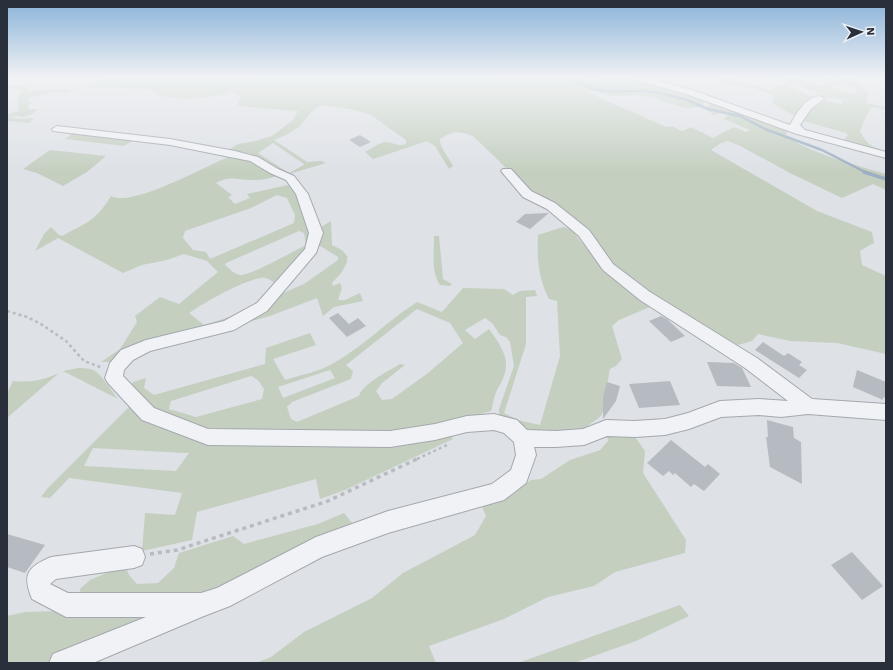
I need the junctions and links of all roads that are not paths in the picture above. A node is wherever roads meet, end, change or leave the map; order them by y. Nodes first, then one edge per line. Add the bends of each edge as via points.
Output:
1 (737, 109) edge
2 (805, 109) edge
3 (57, 130) dead end
4 (801, 132) junction
5 (886, 155) edge
6 (507, 171) dead end
7 (808, 406) junction
8 (886, 412) edge
9 (523, 438) junction
10 (134, 557) road end
11 (201, 605) junction
12 (62, 663) edge

1 - 4 street
2 - 4 street via 795,125
3 - 9 street via 170,142 254,158 290,178 302,194 316,233 311,250 262,308 228,326 140,349 127,355 116,368 114,378 148,414 208,437 390,439 467,424 494,422 510,426
4 - 5 street
6 - 7 street via 527,194 551,206 584,233 614,272 645,296 751,362
7 - 8 street
7 - 9 street via 781,409 720,409 664,427 606,428 577,438
9 - 11 street via 526,455 519,476 497,493 388,522 316,548 222,598
10 - 11 street via 50,568 37,579 40,591 66,605
11 - 12 street

